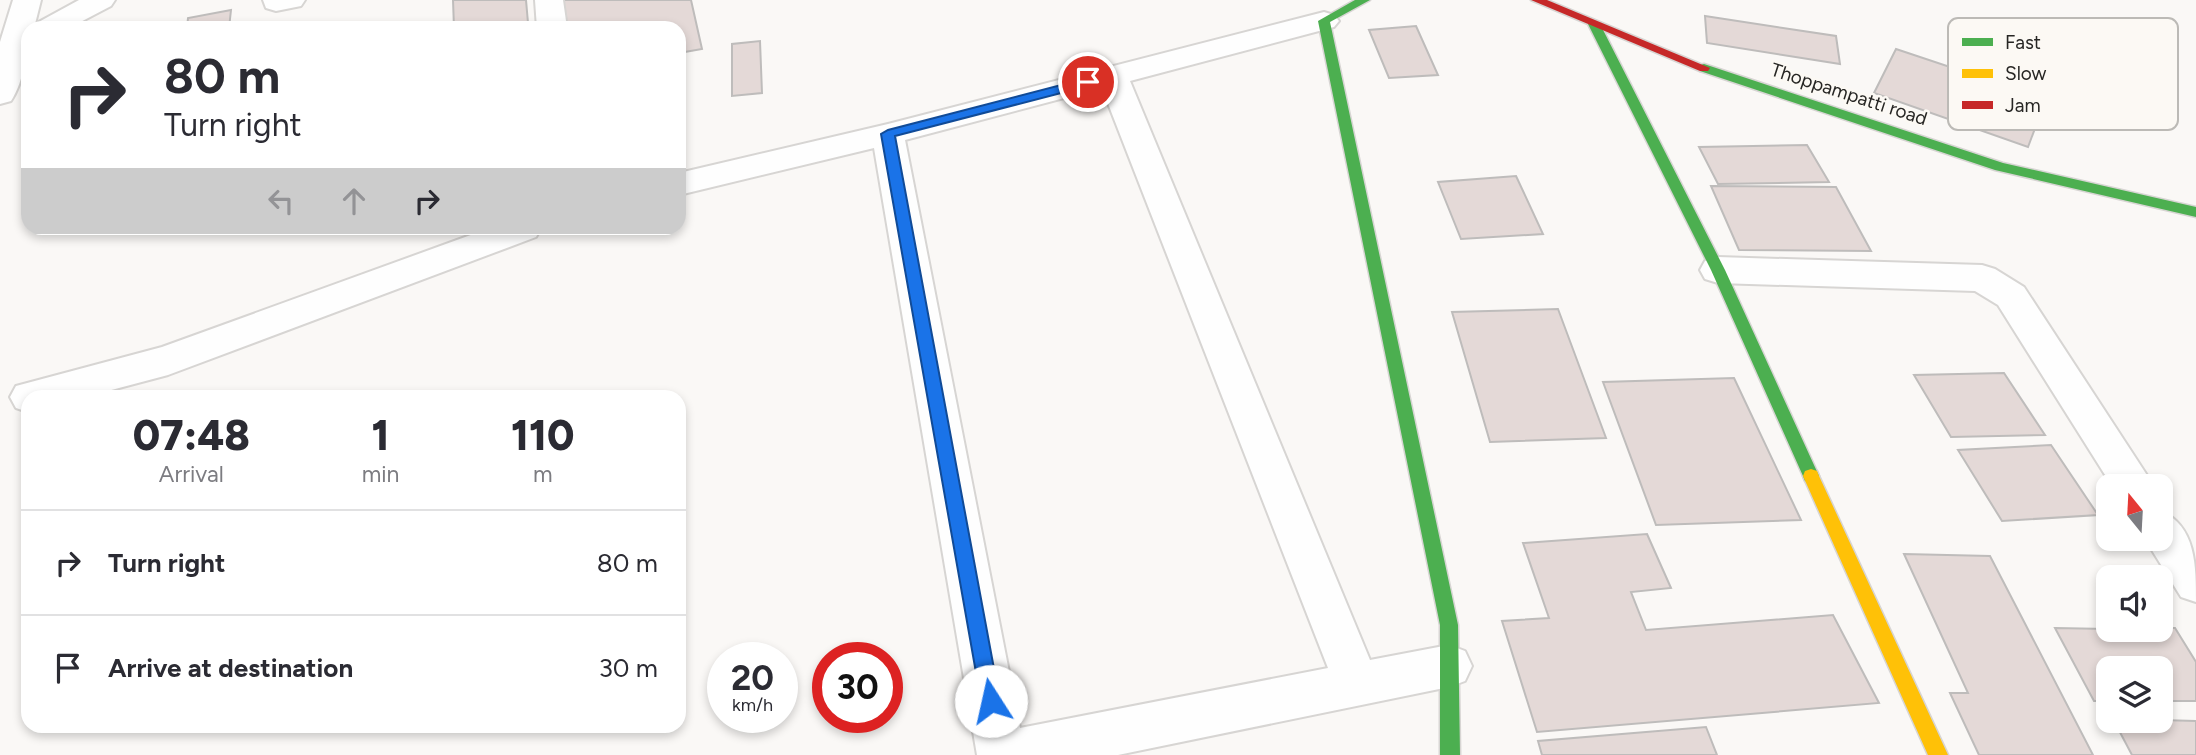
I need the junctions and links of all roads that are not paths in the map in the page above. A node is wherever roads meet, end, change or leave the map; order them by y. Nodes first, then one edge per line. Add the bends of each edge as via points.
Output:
1 (27, 0) edge
2 (101, 0) edge
3 (549, 0) edge
4 (1364, 0) edge
5 (1537, 0) edge
6 (24, 21) edge
7 (60, 21) edge
8 (551, 21) edge
9 (1324, 21) junction
10 (1594, 24) junction
11 (21, 42) edge
12 (1113, 76) junction
13 (0, 94) edge
14 (888, 134) junction
15 (686, 182) edge
16 (2196, 212) edge
17 (505, 235) edge
18 (1718, 270) junction
19 (58, 390) edge
20 (21, 400) edge
21 (0, 405) edge
22 (2126, 474) edge
23 (2174, 549) edge
24 (2196, 583) edge
25 (1449, 666) junction
26 (1356, 682) junction
27 (1002, 755) edge
28 (1450, 755) edge
29 (1938, 755) edge

1 - 6 street
2 - 7 street
3 - 8 street
4 - 9 street
5 - 10 street, Thoppampatti road
9 - 12 street
9 - 25 street via 1449,625
10 - 16 street, Thoppampatti road via 1709,70 2000,167
10 - 18 street
11 - 13 street
12 - 14 street
12 - 26 street
14 - 15 street
14 - 27 street
17 - 19 street via 168,360
18 - 22 street via 1982,278 2011,296
18 - 29 street
20 - 21 street
23 - 24 street
25 - 26 street
25 - 28 street
26 - 27 street

